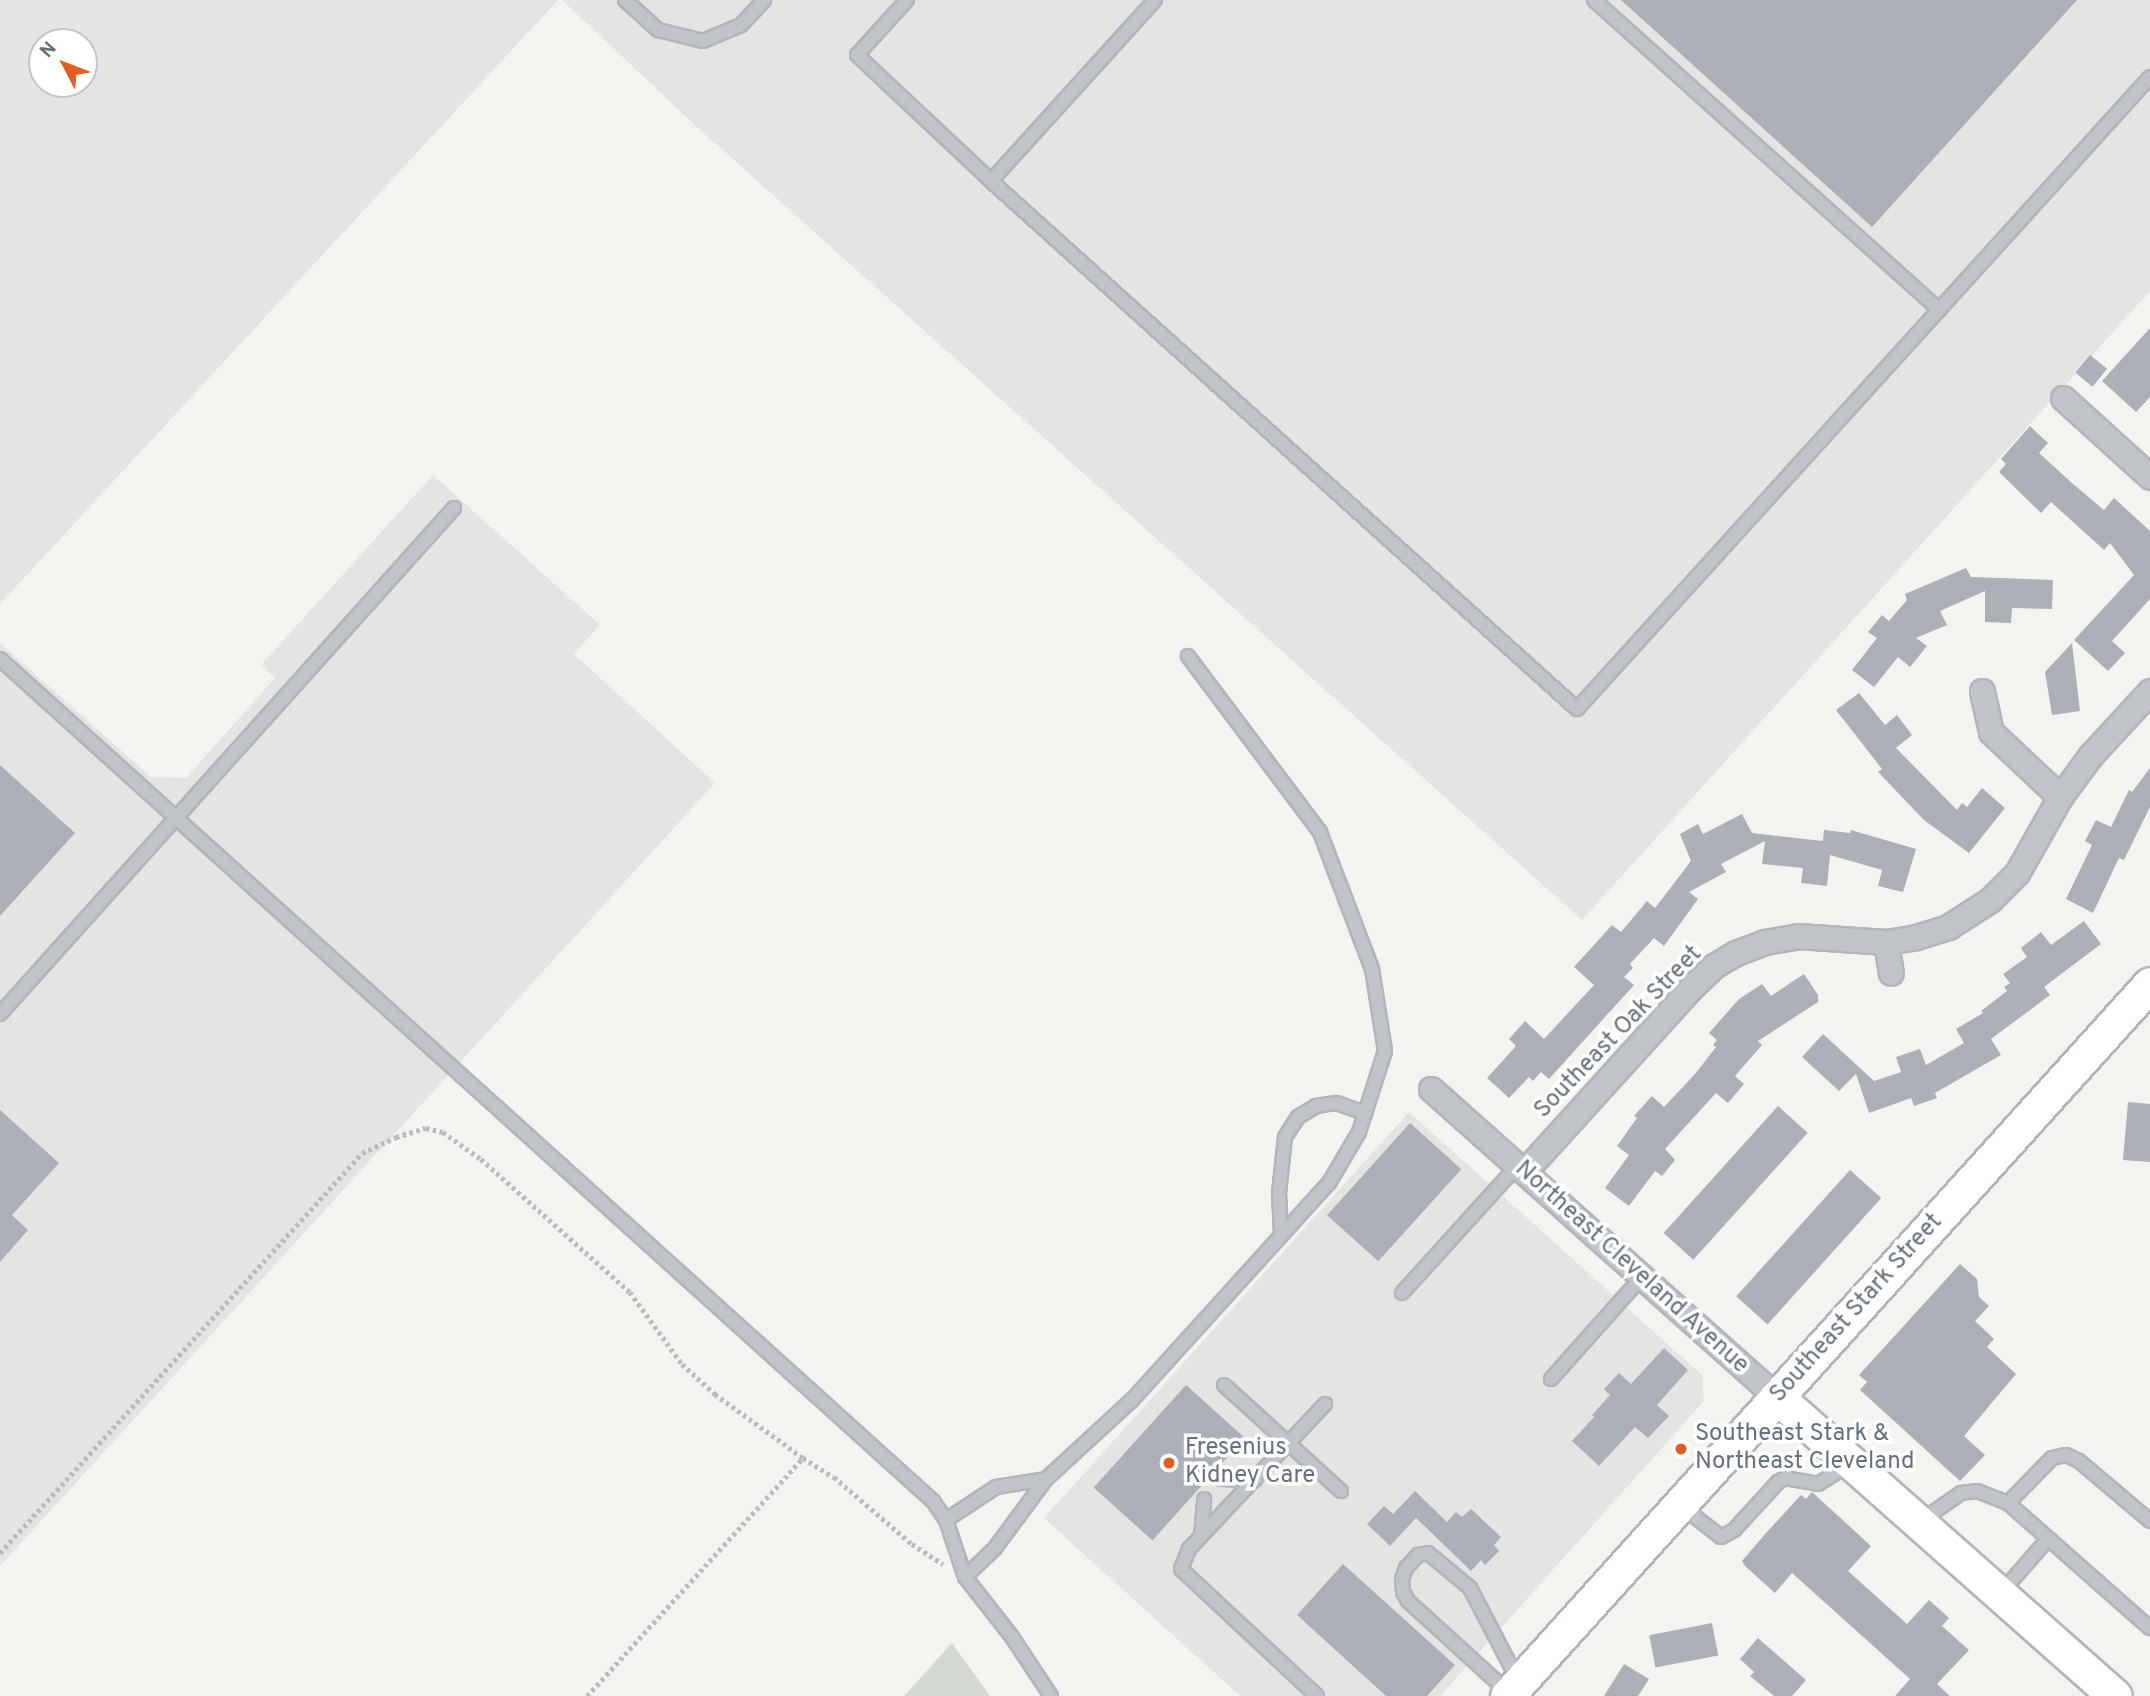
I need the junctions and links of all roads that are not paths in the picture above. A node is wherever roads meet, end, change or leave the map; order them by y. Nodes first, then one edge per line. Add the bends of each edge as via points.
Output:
1 (625, 0) edge
2 (764, 0) edge
3 (906, 0) edge
4 (1155, 0) edge
5 (1594, 0) edge
6 (2150, 77) edge
7 (991, 181) junction
8 (1939, 310) junction
9 (2063, 398) dead end
10 (2150, 477) edge
11 (454, 508) dead end
12 (1188, 656) dead end
13 (0, 659) edge
14 (1982, 691) dead end
15 (2150, 691) edge
16 (2060, 797) junction
17 (179, 818) junction
18 (1886, 942) junction
19 (1891, 972) dead end
20 (2150, 984) edge
21 (0, 1014) edge
22 (1430, 1089) dead end
23 (1365, 1114) junction
24 (1520, 1169) junction
25 (1281, 1234) junction
26 (1642, 1277) junction
27 (1402, 1293) dead end
28 (1551, 1379) dead end
29 (1224, 1385) dead end
30 (1777, 1397) junction
31 (1325, 1404) dead end
32 (1289, 1444) junction
33 (1851, 1463) junction
34 (1046, 1479) junction
35 (1222, 1479) dead end
36 (1255, 1480) junction
37 (1341, 1491) dead end
38 (1204, 1499) dead end
39 (2008, 1503) junction
40 (1680, 1504) junction
41 (946, 1520) junction
42 (2150, 1521) edge
43 (1919, 1523) junction
44 (1201, 1536) junction
45 (2048, 1539) junction
46 (965, 1577) junction
47 (2000, 1594) junction
48 (2150, 1628) edge
49 (1511, 1691) edge
50 (1051, 1696) edge
51 (1317, 1696) edge
52 (2115, 1696) edge

1 - 2 lane via 657,30 703,41 741,26
3 - 7 lane via 857,55
4 - 7 lane
5 - 8 lane
6 - 8 lane
7 - 8 lane via 1577,709
9 - 10 street
11 - 17 lane
12 - 23 lane via 1321,832 1372,969 1385,1051
13 - 17 lane
14 - 16 street via 1991,732
15 - 16 street, Southeast Oak Street via 2091,755
16 - 18 street, Southeast Oak Street via 2017,873 1990,900 1948,927
17 - 21 lane
17 - 41 lane via 933,1501
18 - 19 street
18 - 24 street, Southeast Oak Street via 1798,936 1765,942 1714,966
20 - 30 main road, Southeast Stark Street
22 - 24 street, Northeast Cleveland Avenue
23 - 25 lane via 1329,1183
23 - 25 lane via 1336,1103 1316,1106 1298,1117 1284,1137
24 - 26 street, Northeast Cleveland Avenue
24 - 27 lane
25 - 34 lane via 1132,1400
26 - 28 lane
26 - 30 street, Northeast Cleveland Avenue
29 - 32 lane
30 - 33 main road, Northeast Cleveland Avenue
30 - 40 main road, Southeast Stark Street
31 - 32 lane
32 - 36 lane
32 - 37 lane
33 - 40 lane via 1818,1484 1785,1478 1734,1530 1721,1537
33 - 43 main road, Northeast Cleveland Avenue
34 - 41 lane via 996,1487
34 - 46 lane via 995,1548
35 - 36 lane
36 - 44 lane
38 - 44 lane
39 - 42 lane via 2052,1458 2066,1455
39 - 43 lane via 1977,1491 1961,1493
39 - 45 lane
40 - 49 main road, Southeast Stark Street
41 - 46 lane
43 - 47 main road, Northeast Cleveland Avenue
44 - 51 lane via 1189,1549 1181,1569
45 - 47 lane
45 - 48 lane
46 - 50 lane
47 - 52 main road, Northeast Cleveland Avenue
49 - 49 lane via 1470,1588 1427,1553 1418,1555 1402,1579 1408,1601

